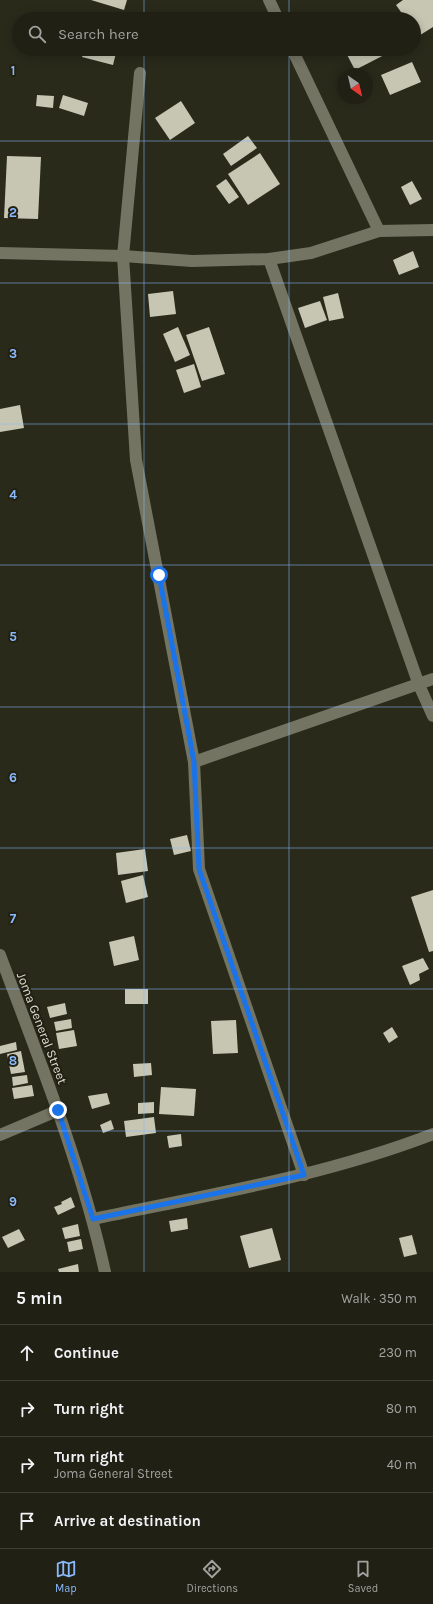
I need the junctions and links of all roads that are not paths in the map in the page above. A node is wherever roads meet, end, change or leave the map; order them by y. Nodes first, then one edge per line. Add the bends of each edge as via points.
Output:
1 (269, 0) edge
2 (275, 12) edge
3 (295, 56) edge
4 (140, 73) dead end
5 (433, 230) edge
6 (379, 231) junction
7 (0, 253) edge
8 (123, 256) junction
9 (269, 259) junction
10 (433, 679) edge
11 (419, 685) junction
12 (433, 716) edge
13 (194, 762) junction
14 (0, 955) edge
15 (58, 1110) junction
16 (433, 1134) edge
17 (0, 1135) edge
18 (304, 1175) junction
19 (93, 1219) junction
20 (105, 1272) edge

1 - 2 street
3 - 6 street
4 - 8 street
5 - 6 street
6 - 9 street via 311,253
7 - 8 street
8 - 9 street via 192,261
8 - 13 street via 136,460
9 - 11 street
10 - 11 street
11 - 12 street
11 - 13 street
13 - 18 street via 199,869
14 - 15 street, Joma General Street
15 - 17 street
15 - 19 street, Joma General Street
16 - 18 street via 396,1149
18 - 19 street
19 - 20 street, Joma General Street

